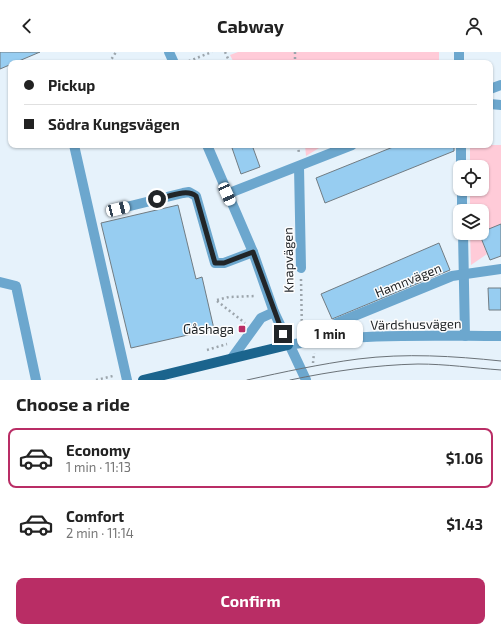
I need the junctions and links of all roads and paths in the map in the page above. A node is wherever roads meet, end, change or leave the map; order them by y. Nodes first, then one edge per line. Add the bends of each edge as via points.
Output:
1 (212, 52) edge
2 (192, 60) edge
3 (75, 148) edge
4 (208, 148) edge
5 (345, 148) edge
6 (461, 148) edge
7 (461, 160) edge
8 (299, 167) junction
9 (227, 194) junction
10 (118, 209) dead end
11 (463, 240) edge
12 (253, 252) junction
13 (301, 268) joint
14 (498, 268) edge
15 (464, 274) junction
16 (0, 282) edge
17 (267, 293) junction
18 (274, 312) junction
19 (251, 320) dead end
20 (337, 323) dead end
21 (247, 324) junction
22 (242, 329) dead end
23 (465, 336) junction
24 (501, 336) edge
25 (232, 339) dead end
26 (314, 342) junction
27 (288, 345) junction
28 (200, 352) dead end
29 (232, 358) junction
30 (314, 366) dead end
31 (127, 376) edge
32 (36, 380) edge
33 (96, 380) edge
34 (143, 380) edge
35 (306, 380) edge

1 - 2 path
3 - 31 street
4 - 9 street
5 - 8 street
6 - 7 street
8 - 9 street
8 - 13 street, Knapvägen
9 - 12 street
10 - 12 street via 183,193 193,193 215,263 224,263
11 - 15 street
12 - 17 street
13 - 26 path, Knapvägen via 302,332 312,332
14 - 15 street, Hamnvägen
15 - 20 street, Hamnvägen via 452,276
15 - 23 street
16 - 32 street via 16,286
17 - 18 street
17 - 21 path via 259,297 229,297 217,300
18 - 27 street
18 - 29 street via 261,318
19 - 21 path
21 - 22 path
23 - 24 street, Värdshusvägen
23 - 26 street, Värdshusvägen via 384,337
25 - 28 path via 227,344
26 - 27 street, Värdshusvägen
26 - 30 path
27 - 29 main road, Värdshusvägen
27 - 35 street
29 - 34 main road, Värdshusvägen
31 - 33 path

